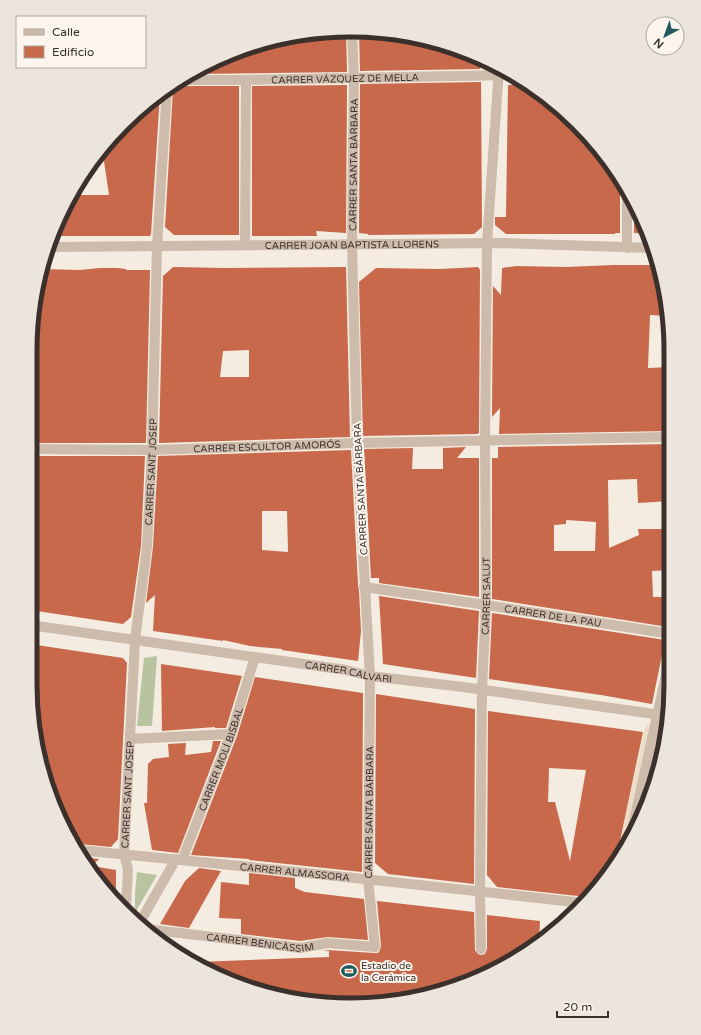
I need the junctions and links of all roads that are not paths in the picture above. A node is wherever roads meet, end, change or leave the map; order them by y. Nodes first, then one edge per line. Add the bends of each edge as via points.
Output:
1 (352, 37) edge
2 (491, 70) edge
3 (498, 74) edge
4 (354, 78) junction
5 (192, 80) edge
6 (246, 80) junction
7 (166, 97) edge
8 (628, 205) edge
9 (487, 243) junction
10 (352, 244) junction
11 (245, 245) junction
12 (157, 246) junction
13 (55, 247) edge
14 (628, 248) junction
15 (646, 248) edge
16 (664, 437) edge
17 (485, 440) junction
18 (357, 443) junction
19 (37, 449) edge
20 (152, 450) junction
21 (364, 587) junction
22 (486, 605) junction
23 (37, 626) edge
24 (664, 633) edge
25 (135, 640) junction
26 (255, 657) junction
27 (370, 676) junction
28 (664, 684) edge
29 (482, 690) junction
30 (657, 715) junction
31 (662, 715) edge
32 (231, 734) junction
33 (130, 739) junction
34 (637, 811) edge
35 (85, 851) edge
36 (124, 854) junction
37 (179, 859) junction
38 (368, 879) junction
39 (480, 892) junction
40 (576, 902) edge
41 (126, 903) edge
42 (142, 918) edge
43 (157, 930) edge
44 (374, 947) joint
45 (481, 949) dead end

1 - 4 street, CARRER SANTA BÀRBARA
2 - 4 street, CARRER VÁZQUEZ DE MELLA
3 - 9 street, CARRER SALUT
4 - 6 street, CARRER VÁZQUEZ DE MELLA
4 - 10 street, CARRER SANTA BÀRBARA
5 - 6 street, CARRER VÁZQUEZ DE MELLA
6 - 11 street
7 - 12 street, CARRER SANT JOSEP
8 - 14 street
9 - 10 street, CARRER JOAN BAPTISTA LLORENS
9 - 14 street, CARRER JOAN BAPTISTA LLORENS
9 - 17 street, CARRER SALUT
10 - 11 street, CARRER JOAN BAPTISTA LLORENS
10 - 18 street, CARRER SANTA BÀRBARA
11 - 12 street, CARRER JOAN BAPTISTA LLORENS
12 - 13 street, CARRER JOAN BAPTISTA LLORENS
12 - 20 street, CARRER SANT JOSEP
14 - 15 street, CARRER JOAN BAPTISTA LLORENS
16 - 17 street, CARRER ESCULTOR AMORÓS
17 - 18 street, CARRER ESCULTOR AMORÓS
17 - 22 street, CARRER SALUT
18 - 20 street, CARRER ESCULTOR AMORÓS
18 - 21 street, CARRER SANTA BÀRBARA
19 - 20 street, CARRER ESCULTOR AMORÓS
20 - 25 street, CARRER SANT JOSEP via 147,547
21 - 22 street, CARRER DE LA PAU
21 - 27 street, CARRER SANTA BÀRBARA
22 - 24 street, CARRER DE LA PAU
22 - 29 street, CARRER SALUT
23 - 25 street, CARRER CALVARI
25 - 26 street, CARRER CALVARI
25 - 33 street, CARRER SANT JOSEP
26 - 27 street, CARRER CALVARI via 346,670
26 - 32 street, CARRER MOLÍ BISBAL
27 - 29 street, CARRER CALVARI
27 - 38 street, CARRER SANTA BÀRBARA
28 - 30 street
29 - 30 street, CARRER CALVARI
29 - 39 street, CARRER SALUT
30 - 31 street, CARRER CALVARI
30 - 34 street
32 - 33 street
32 - 37 street, CARRER MOLÍ BISBAL
33 - 36 street, CARRER SANT JOSEP
35 - 36 street, CARRER ALMASSORA
36 - 37 street, CARRER ALMASSORA
36 - 41 street via 128,869
37 - 38 street, CARRER ALMASSORA
37 - 42 street, CARRER MOLÍ BISBAL
38 - 39 street, CARRER ALMASSORA
38 - 44 street, CARRER SANTA BÀRBARA
39 - 40 street, CARRER ALMASSORA
39 - 45 street, CARRER SALUT
43 - 44 street, CARRER BENICÀSSIM via 300,948 328,943

